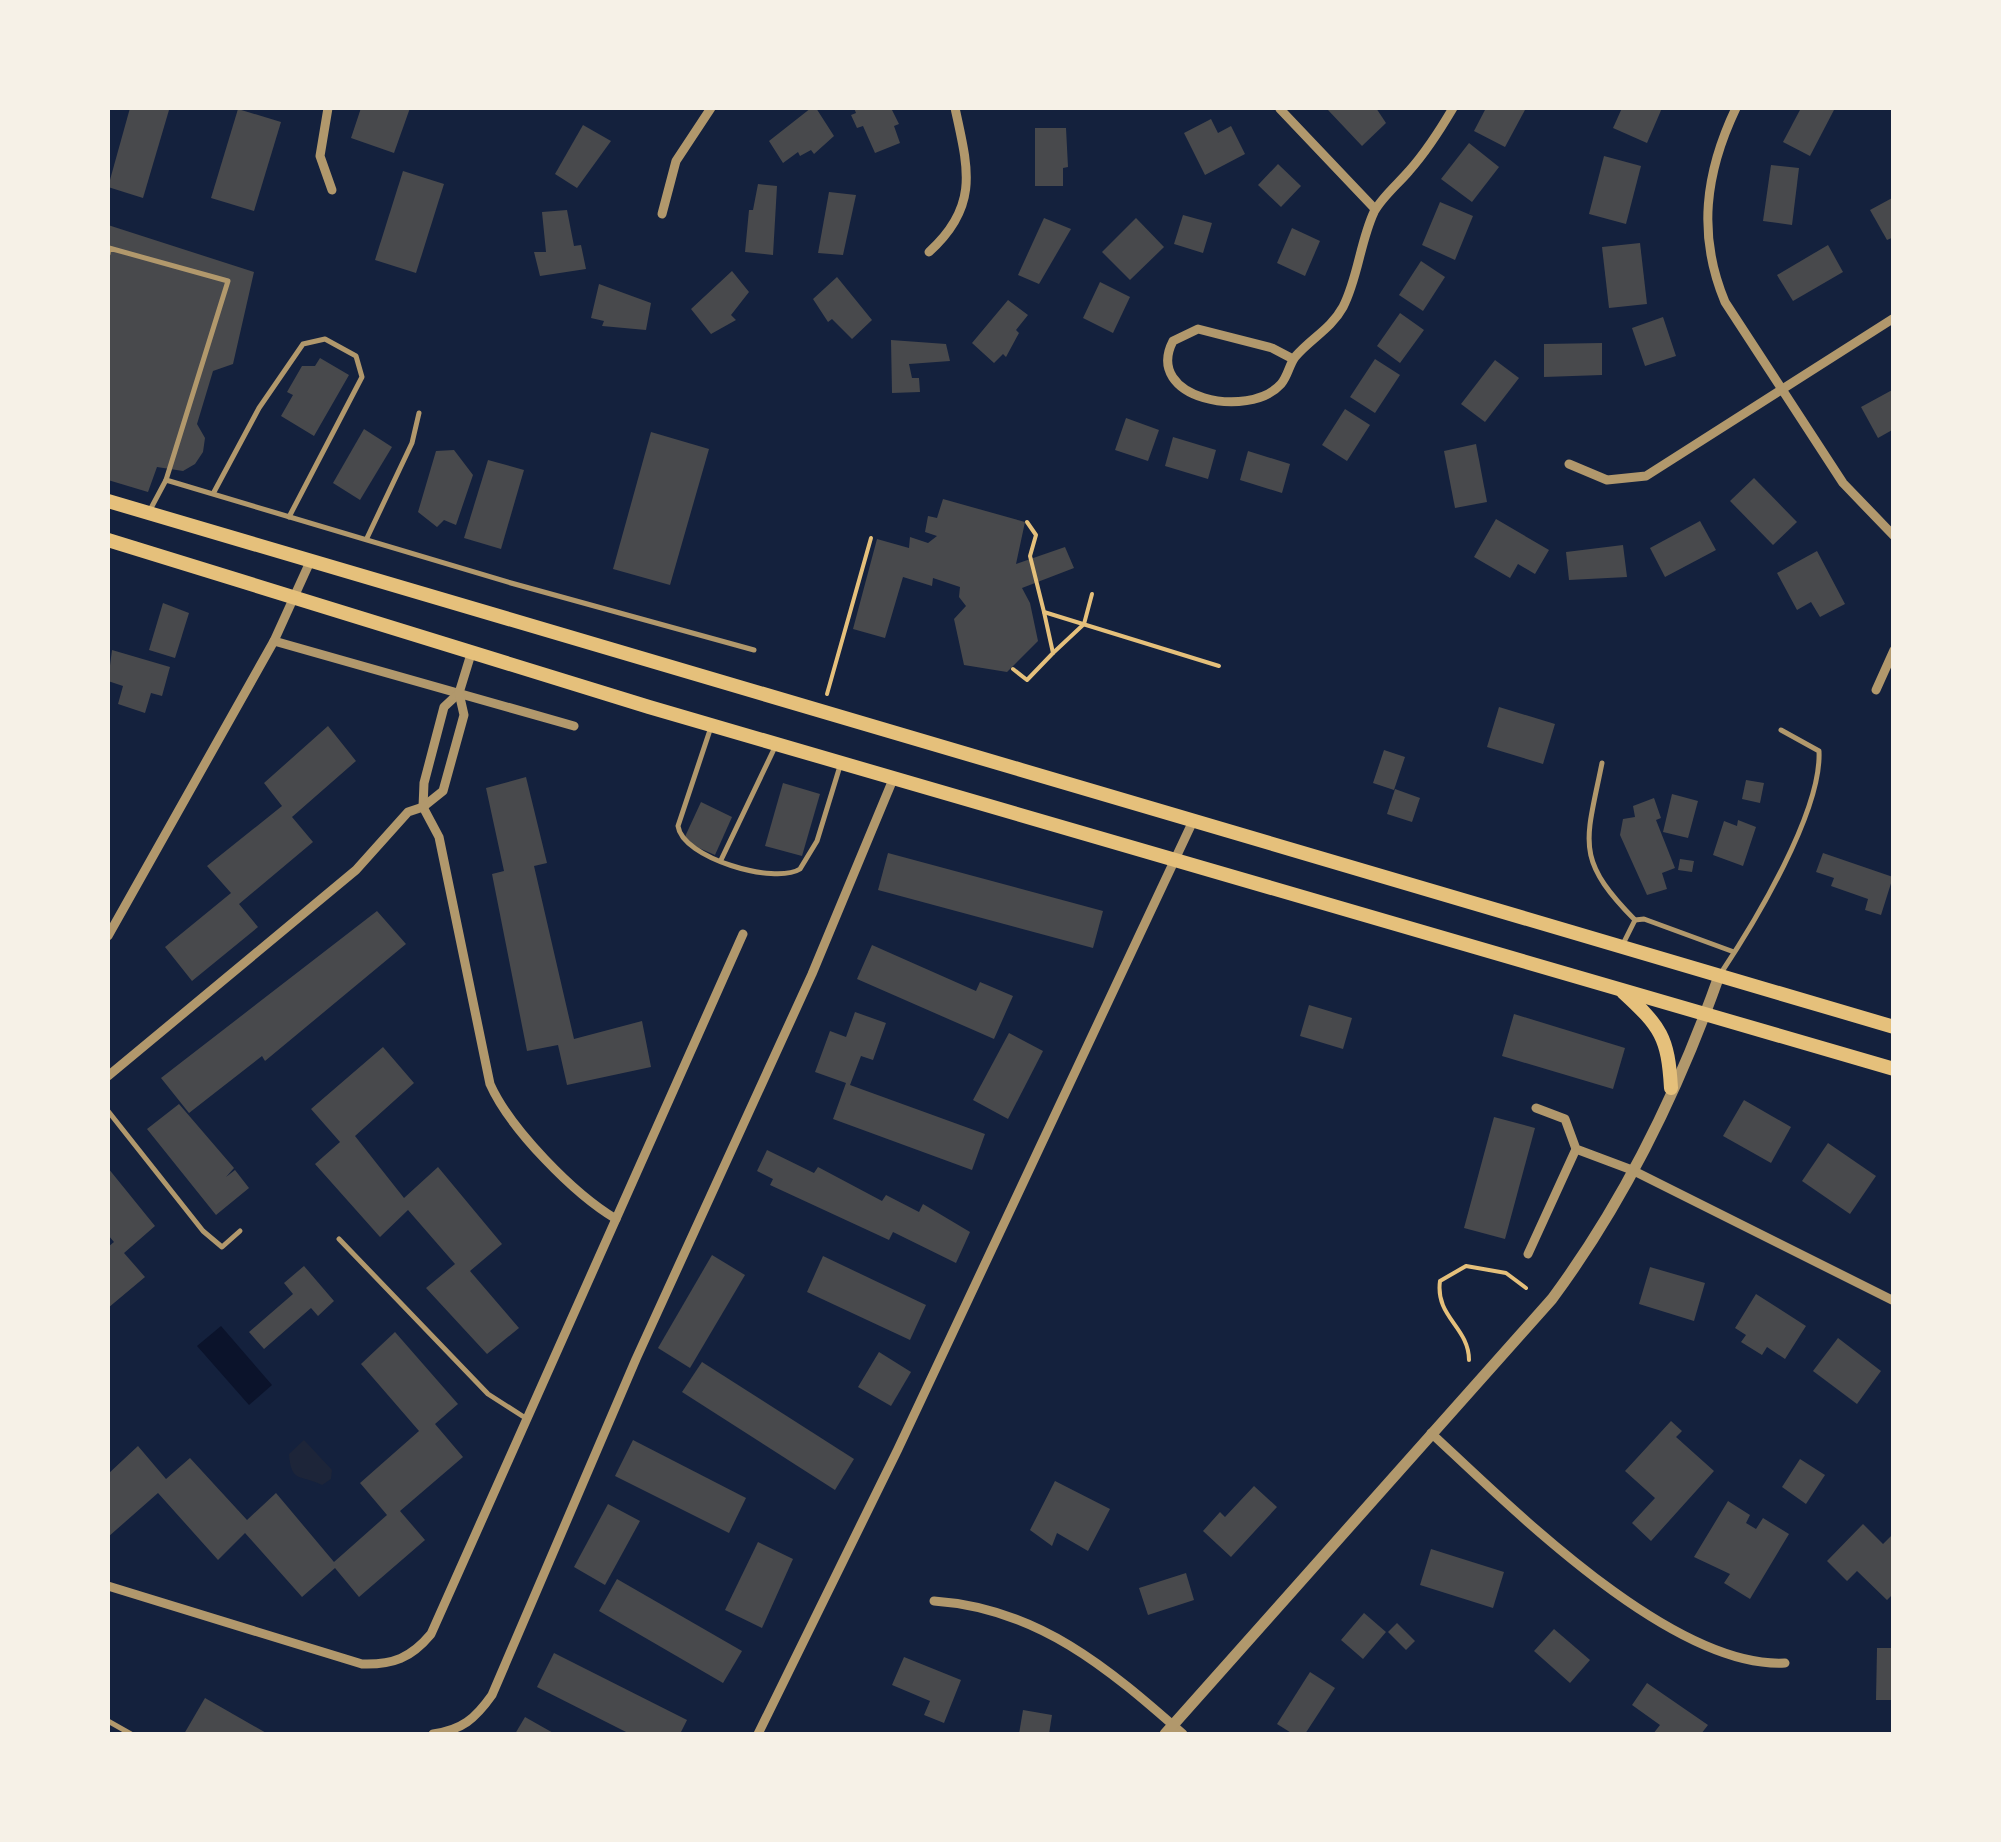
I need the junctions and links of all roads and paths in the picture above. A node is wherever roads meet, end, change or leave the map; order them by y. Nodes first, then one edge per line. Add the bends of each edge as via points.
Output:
1 (328, 108) edge
2 (711, 108) edge
3 (955, 108) edge
4 (1452, 108) edge
5 (1736, 108) edge
6 (1280, 109) edge
7 (332, 190) dead end
8 (1375, 210) junction
9 (662, 214) dead end
10 (929, 252) dead end
11 (108, 254) edge
12 (1894, 318) edge
13 (1293, 359) junction
14 (1783, 391) junction
15 (419, 413) dead end
16 (1569, 464) dead end
17 (166, 480) junction
18 (214, 492) junction
19 (108, 502) edge
20 (149, 514) junction
21 (289, 517) junction
22 (1028, 522) dead end
23 (1894, 536) edge
24 (367, 538) junction
25 (872, 538) dead end
26 (108, 540) edge
27 (309, 564) junction
28 (1092, 594) dead end
29 (294, 601) junction
30 (1044, 612) junction
31 (1084, 624) junction
32 (274, 641) junction
33 (754, 650) dead end
34 (1894, 650) edge
35 (1053, 653) junction
36 (471, 654) junction
37 (1219, 666) dead end
38 (1013, 669) dead end
39 (1876, 690) dead end
40 (459, 693) junction
41 (826, 698) dead end
42 (712, 724) junction
43 (574, 726) dead end
44 (1781, 730) dead end
45 (776, 743) junction
46 (842, 762) junction
47 (1602, 763) dead end
48 (894, 777) junction
49 (423, 808) junction
50 (1194, 821) junction
51 (1177, 859) junction
52 (721, 860) junction
53 (1635, 920) junction
54 (743, 934) dead end
55 (108, 936) edge
56 (1622, 947) junction
57 (1734, 952) junction
58 (1719, 976) junction
59 (1619, 988) junction
60 (1706, 1014) junction
61 (1894, 1027) edge
62 (1894, 1070) edge
63 (108, 1076) edge
64 (1671, 1088) junction
65 (1536, 1108) dead end
66 (108, 1111) edge
67 (1576, 1148) junction
68 (1632, 1170) junction
69 (616, 1219) junction
70 (240, 1231) dead end
71 (339, 1239) dead end
72 (1528, 1254) dead end
73 (1526, 1288) dead end
74 (1894, 1301) edge
75 (1469, 1360) dead end
76 (527, 1418) junction
77 (1431, 1433) junction
78 (108, 1586) edge
79 (934, 1602) dead end
80 (1786, 1663) dead end
81 (108, 1721) edge
82 (1174, 1732) edge
83 (131, 1734) edge
84 (433, 1734) edge
85 (758, 1734) edge

1 - 7 street via 320,156
2 - 9 street via 676,161
3 - 10 street via 968,182 956,221
4 - 8 street
5 - 14 street via 1708,188 1708,249 1726,302
6 - 8 street
8 - 13 street via 1344,305
11 - 17 lane via 110,248 228,281
12 - 14 street
13 - 13 street via 1280,386 1248,402 1229,403 1184,390 1166,364 1174,341 1198,329
14 - 16 street via 1646,476 1606,480
14 - 23 street via 1853,496
15 - 24 lane
17 - 18 lane
17 - 20 lane
18 - 21 lane
18 - 21 lane via 303,344 325,339 356,356 362,377
19 - 20 main road
20 - 27 main road
21 - 24 lane
22 - 30 path via 1036,535 1030,556
24 - 33 lane
25 - 41 path
26 - 29 main road
27 - 29 street
27 - 50 main road
28 - 31 path
29 - 32 street
29 - 36 main road
30 - 31 path
30 - 35 path
31 - 35 path
31 - 37 path
32 - 40 street
32 - 55 street
34 - 39 street
35 - 38 path via 1027,680
36 - 40 street
36 - 42 main road
40 - 43 street
40 - 49 street via 444,706
40 - 49 street via 464,715 443,791
42 - 45 main road
42 - 52 lane via 678,826 682,841 699,856
44 - 57 lane via 1818,751 1820,766 1784,860
45 - 46 main road
45 - 52 lane
46 - 48 main road
46 - 52 lane via 817,841 800,870 764,874
47 - 53 lane via 1586,842 1596,878
48 - 51 main road
48 - 84 street via 492,1695 475,1719 454,1732
49 - 63 street via 408,812 356,870
49 - 69 street via 439,837 498,1102 591,1204
50 - 51 street
50 - 56 main road
51 - 59 main road
51 - 85 street
53 - 56 lane
53 - 57 lane
54 - 69 street
56 - 58 main road
57 - 58 lane
58 - 60 street
58 - 61 main road
59 - 60 main road
59 - 64 main road via 1662,1033
60 - 62 main road
60 - 64 street
64 - 68 street
65 - 67 street via 1565,1119
66 - 70 lane via 203,1231 222,1247
67 - 68 street
67 - 72 street
68 - 74 street
68 - 77 street via 1552,1300
69 - 76 street
71 - 76 lane via 488,1394
73 - 75 path via 1506,1272 1466,1266 1440,1281 1443,1312 1463,1334
76 - 78 street via 430,1634 401,1660 362,1664
77 - 80 street via 1566,1554 1646,1610 1736,1660
77 - 82 street
79 - 82 street via 1005,1612 1045,1629 1119,1676
81 - 83 lane

